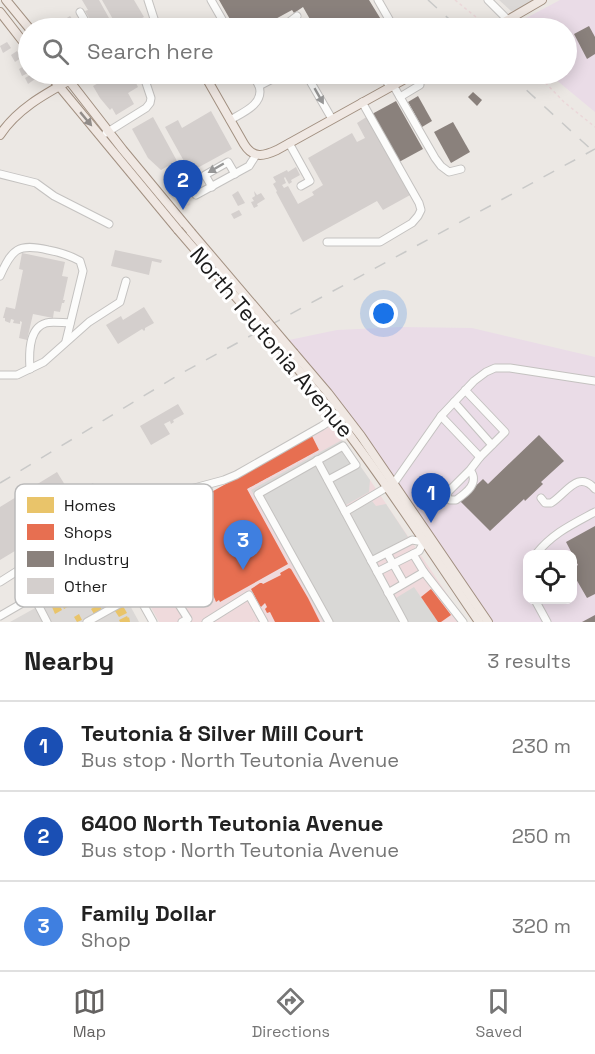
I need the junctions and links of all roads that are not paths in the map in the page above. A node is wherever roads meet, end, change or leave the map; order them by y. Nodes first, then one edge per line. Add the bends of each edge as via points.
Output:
1 (6, 0) edge
2 (148, 0) edge
3 (211, 0) edge
4 (378, 0) edge
5 (488, 0) edge
6 (542, 0) edge
7 (551, 0) edge
8 (0, 12) edge
9 (80, 12) dead end
10 (297, 16) dead end
11 (21, 18) edge
12 (84, 18) edge
13 (154, 18) edge
14 (221, 18) edge
15 (294, 18) edge
16 (388, 18) edge
17 (505, 18) edge
18 (513, 18) edge
19 (514, 18) edge
20 (18, 29) edge
21 (72, 84) edge
22 (146, 84) edge
23 (210, 84) edge
24 (263, 84) edge
25 (312, 84) edge
26 (395, 84) edge
27 (420, 84) edge
28 (59, 86) joint
29 (259, 86) joint
30 (391, 86) junction
31 (400, 97) junction
32 (362, 102) junction
33 (332, 119) junction
34 (230, 120) junction
35 (105, 134) junction
36 (0, 135) edge
37 (289, 143) junction
38 (256, 154) junction
39 (461, 169) dead end
40 (0, 174) edge
41 (235, 174) junction
42 (186, 177) dead end
43 (301, 186) dead end
44 (212, 187) junction
45 (109, 224) dead end
46 (327, 242) dead end
47 (0, 276) edge
48 (126, 281) dead end
49 (70, 323) junction
50 (66, 341) junction
51 (290, 354) junction
52 (30, 369) junction
53 (0, 375) edge
54 (595, 381) edge
55 (465, 390) junction
56 (454, 402) junction
57 (340, 414) junction
58 (441, 416) junction
59 (492, 445) junction
60 (480, 457) junction
61 (317, 460) junction
62 (470, 470) junction
63 (328, 480) junction
64 (209, 484) edge
65 (391, 485) junction
66 (595, 489) edge
67 (541, 498) dead end
68 (345, 512) junction
69 (595, 512) edge
70 (428, 540) junction
71 (540, 550) edge
72 (387, 553) junction
73 (413, 554) junction
74 (371, 561) junction
75 (392, 564) junction
76 (15, 572) edge
77 (377, 572) junction
78 (424, 572) junction
79 (0, 582) edge
80 (404, 584) junction
81 (388, 593) junction
82 (537, 604) edge
83 (16, 607) edge
84 (39, 607) edge
85 (117, 607) edge
86 (144, 607) edge
87 (179, 607) edge
88 (471, 611) junction
89 (0, 616) edge
90 (97, 620) edge
91 (187, 621) edge
92 (460, 621) edge
93 (47, 622) edge
94 (87, 622) edge
95 (153, 622) edge
96 (206, 622) edge
97 (264, 622) edge
98 (329, 622) edge
99 (404, 622) edge
100 (479, 622) edge
101 (488, 622) edge
102 (546, 622) edge

1 - 11 main road
2 - 13 street
3 - 14 street
4 - 16 street
5 - 17 street
6 - 18 main road
7 - 19 main road
8 - 20 main road
9 - 12 street
10 - 15 street
21 - 35 main road, North Teutonia Avenue
22 - 35 street via 150,98 146,108
23 - 34 main road
24 - 29 street
25 -> 33 street
26 - 30 main road
27 - 31 street
28 -> 35 main road, North Teutonia Avenue
28 - 36 main road via 27,106
29 - 34 street via 260,93 251,109
30 - 31 street
30 - 32 main road
31 - 39 street via 441,166 449,172
32 - 33 main road
32 - 46 street via 421,210 412,223 380,242
33 - 37 main road
34 - 38 main road via 247,149
35 - 51 main road, North Teutonia Avenue, bridge
35 - 51 main road, North Teutonia Avenue, bridge via 178,230
37 - 38 main road via 269,153
37 - 43 street via 310,181
38 - 41 street via 249,166
40 - 45 street via 36,183
41 - 44 street
41 -> 44 street via 228,162 205,175
42 - 44 street via 196,195
47 - 49 street via 17,249 30,245 68,254 80,261 83,271
48 - 50 street via 120,302
49 - 50 street
49 - 52 street via 45,323 35,331 29,352
50 - 52 street via 44,362
51 - 57 main road, North Teutonia Avenue
52 - 53 street via 17,375
54 - 55 street via 495,368
55 - 56 street
55 - 59 street via 505,432
56 - 58 street
56 - 59 street
57 - 64 street via 236,475
57 - 65 main road, North Teutonia Avenue
58 - 60 street
58 - 65 street
59 - 60 street
60 - 62 street
61 - 63 street
61 - 63 street via 343,446 356,465
61 - 98 street via 258,494
62 - 62 street via 473,484 460,498 450,500 448,492
63 - 68 street
65 - 68 street
65 - 70 main road, North Teutonia Avenue
66 - 67 street via 584,480 576,481 551,504
68 - 74 street
69 - 71 street via 562,530
70 - 72 street via 412,540
70 - 73 street
70 - 88 main road, North Teutonia Avenue
70 - 101 main road, North Teutonia Avenue
72 - 74 street
72 - 75 street
73 - 75 street
73 - 78 street
74 - 77 street
75 - 77 street
75 - 80 street
76 - 79 street
77 - 81 street
78 - 80 street
78 - 92 street
80 - 81 street
81 - 99 street
82 - 102 street
83 - 89 street
84 - 93 street
85 - 90 street
86 - 95 street
87 - 91 street
88 - 92 street
88 - 100 main road, North Teutonia Avenue
90 - 94 street
96 - 97 street via 249,595

